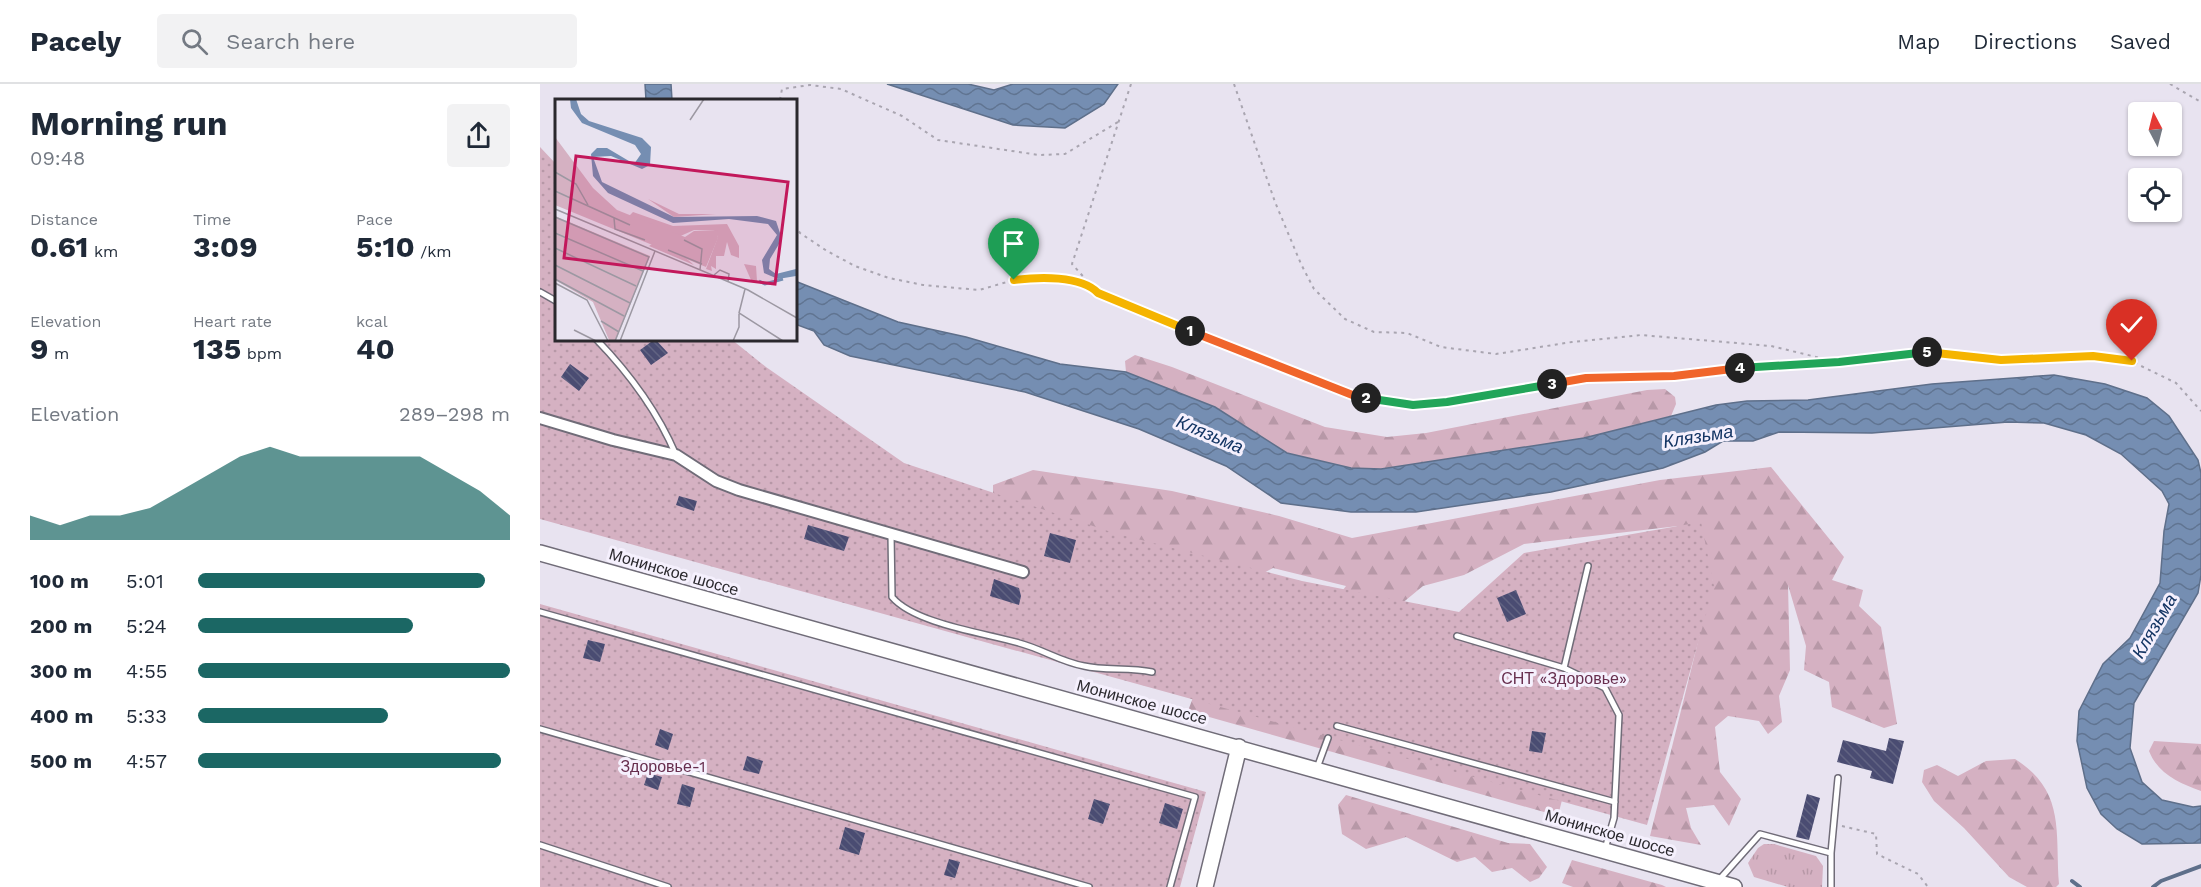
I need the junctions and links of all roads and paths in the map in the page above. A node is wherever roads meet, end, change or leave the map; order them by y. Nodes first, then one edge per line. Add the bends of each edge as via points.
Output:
1 (1131, 84) edge
2 (1234, 84) edge
3 (2170, 84) edge
4 (780, 99) edge
5 (2201, 102) edge
6 (1118, 122) junction
7 (796, 227) edge
8 (1092, 286) junction
9 (540, 292) edge
10 (555, 300) edge
11 (597, 340) edge
12 (1839, 362) junction
13 (2201, 411) edge
14 (540, 418) edge
15 (676, 454) junction
16 (891, 533) junction
17 (540, 553) edge
18 (1588, 566) dead end
19 (1023, 572) dead end
20 (540, 612) edge
21 (1457, 636) dead end
22 (1564, 668) junction
23 (1152, 672) dead end
24 (1337, 726) dead end
25 (540, 729) edge
26 (1328, 738) dead end
27 (1239, 747) junction
28 (1317, 769) junction
29 (1838, 778) dead end
30 (1615, 802) junction
31 (1833, 823) junction
32 (540, 845) edge
33 (1604, 850) junction
34 (1831, 853) junction
35 (1717, 882) junction
36 (668, 887) edge
37 (1089, 887) edge
38 (1170, 887) edge
39 (1204, 887) edge
40 (1734, 887) edge
41 (1831, 887) edge
42 (1928, 887) edge

1 - 6 path
2 - 12 path via 1301,264 1314,289 1345,319 1374,332 1407,333 1441,347 1496,354 1641,335 1771,346
3 - 5 path
4 - 6 path via 782,89 810,85 841,89 902,116 938,140 1039,155 1065,154
6 - 8 path via 1072,264
7 - 8 path via 800,233 855,266 923,285 979,290 1045,276
8 - 12 path via 1098,293 1355,396 1413,405 1586,378 1674,376
9 - 10 lane
11 - 15 lane via 658,415
12 - 13 path via 1931,352 2001,360 2093,356 2122,359 2176,383
14 - 15 street
15 - 16 street via 716,481 739,490
16 - 19 street
16 - 23 lane via 892,597 912,612 963,630 1021,643 1075,665
17 - 27 main road, Монинское шоссе
18 - 22 lane
20 - 38 lane via 1195,797
21 - 22 lane
22 - 30 lane via 1605,688 1619,715
24 - 30 lane
25 - 37 lane
26 - 28 lane
27 - 28 main road, Монинское шоссе
27 - 39 main road
28 - 33 main road, Монинское шоссе
29 - 31 lane
30 - 33 lane
31 - 34 lane
31 - 42 path via 1876,834 1877,855 1918,874
32 - 36 lane
33 - 35 main road, Монинское шоссе
34 - 35 lane via 1760,834
34 - 41 lane
35 - 40 main road, Монинское шоссе

